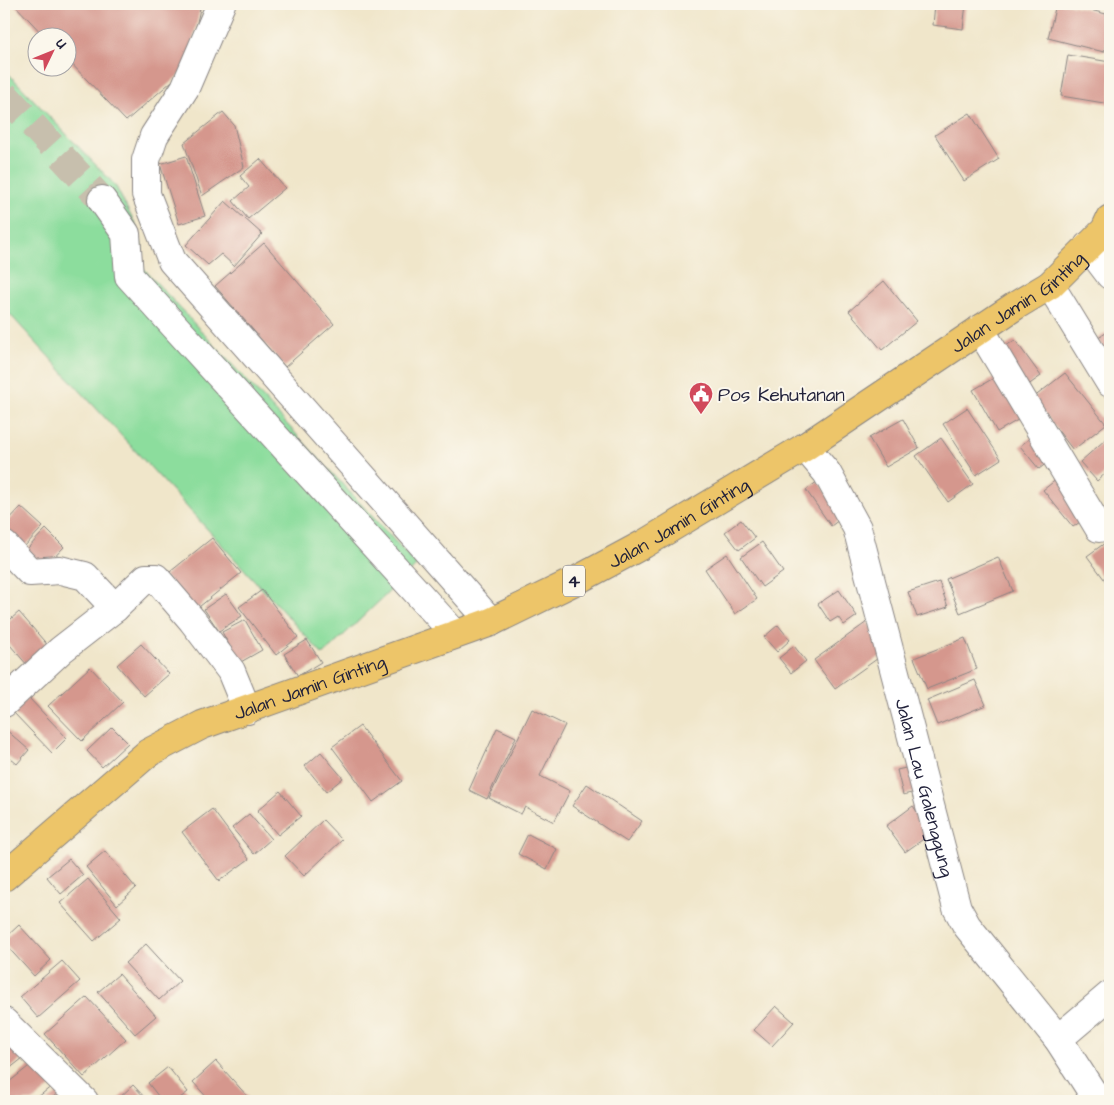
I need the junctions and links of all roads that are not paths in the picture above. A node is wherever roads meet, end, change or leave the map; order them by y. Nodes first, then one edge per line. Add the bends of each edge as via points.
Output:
1 (221, 4) edge
2 (102, 200) tunnel mouth
3 (1110, 219) edge
4 (1088, 246) junction
5 (1110, 276) edge
6 (1050, 285) junction
7 (980, 329) junction
8 (1110, 383) edge
9 (805, 447) junction
10 (1099, 528) dead end
11 (4, 545) edge
12 (114, 608) junction
13 (491, 622) junction
14 (455, 634) junction
15 (4, 702) edge
16 (247, 710) junction
17 (4, 876) edge
18 (1110, 995) edge
19 (4, 1022) edge
20 (1058, 1039) junction
21 (84, 1101) edge
22 (1098, 1101) edge

1 - 13 street via 185,88 154,136 146,160 146,194 172,261
2 - 14 street via 126,234 129,276
3 - 4 highway, Jalan Jamin Ginting / 4
4 - 5 street
4 - 6 highway, Jalan Jamin Ginting / 4
6 - 7 highway, Jalan Jamin Ginting / 4
6 - 8 street
7 - 9 highway, Jalan Jamin Ginting / 4
7 - 10 street
9 - 13 highway, Jalan Jamin Ginting / 4 via 644,544
9 - 20 street, Jalan Lau Galenggung via 827,473 857,528 957,908 967,926
11 - 12 street via 30,572 60,570 85,576
12 - 15 street via 61,650
12 - 16 street via 146,578 156,578 231,671
13 - 14 highway, Jalan Jamin Ginting / 4
14 - 16 highway, Jalan Jamin Ginting / 4
16 - 17 highway, Jalan Jamin Ginting / 4 via 202,725 148,752
18 - 20 street
19 - 21 street
20 - 22 street, Jalan Lau Galenggung

